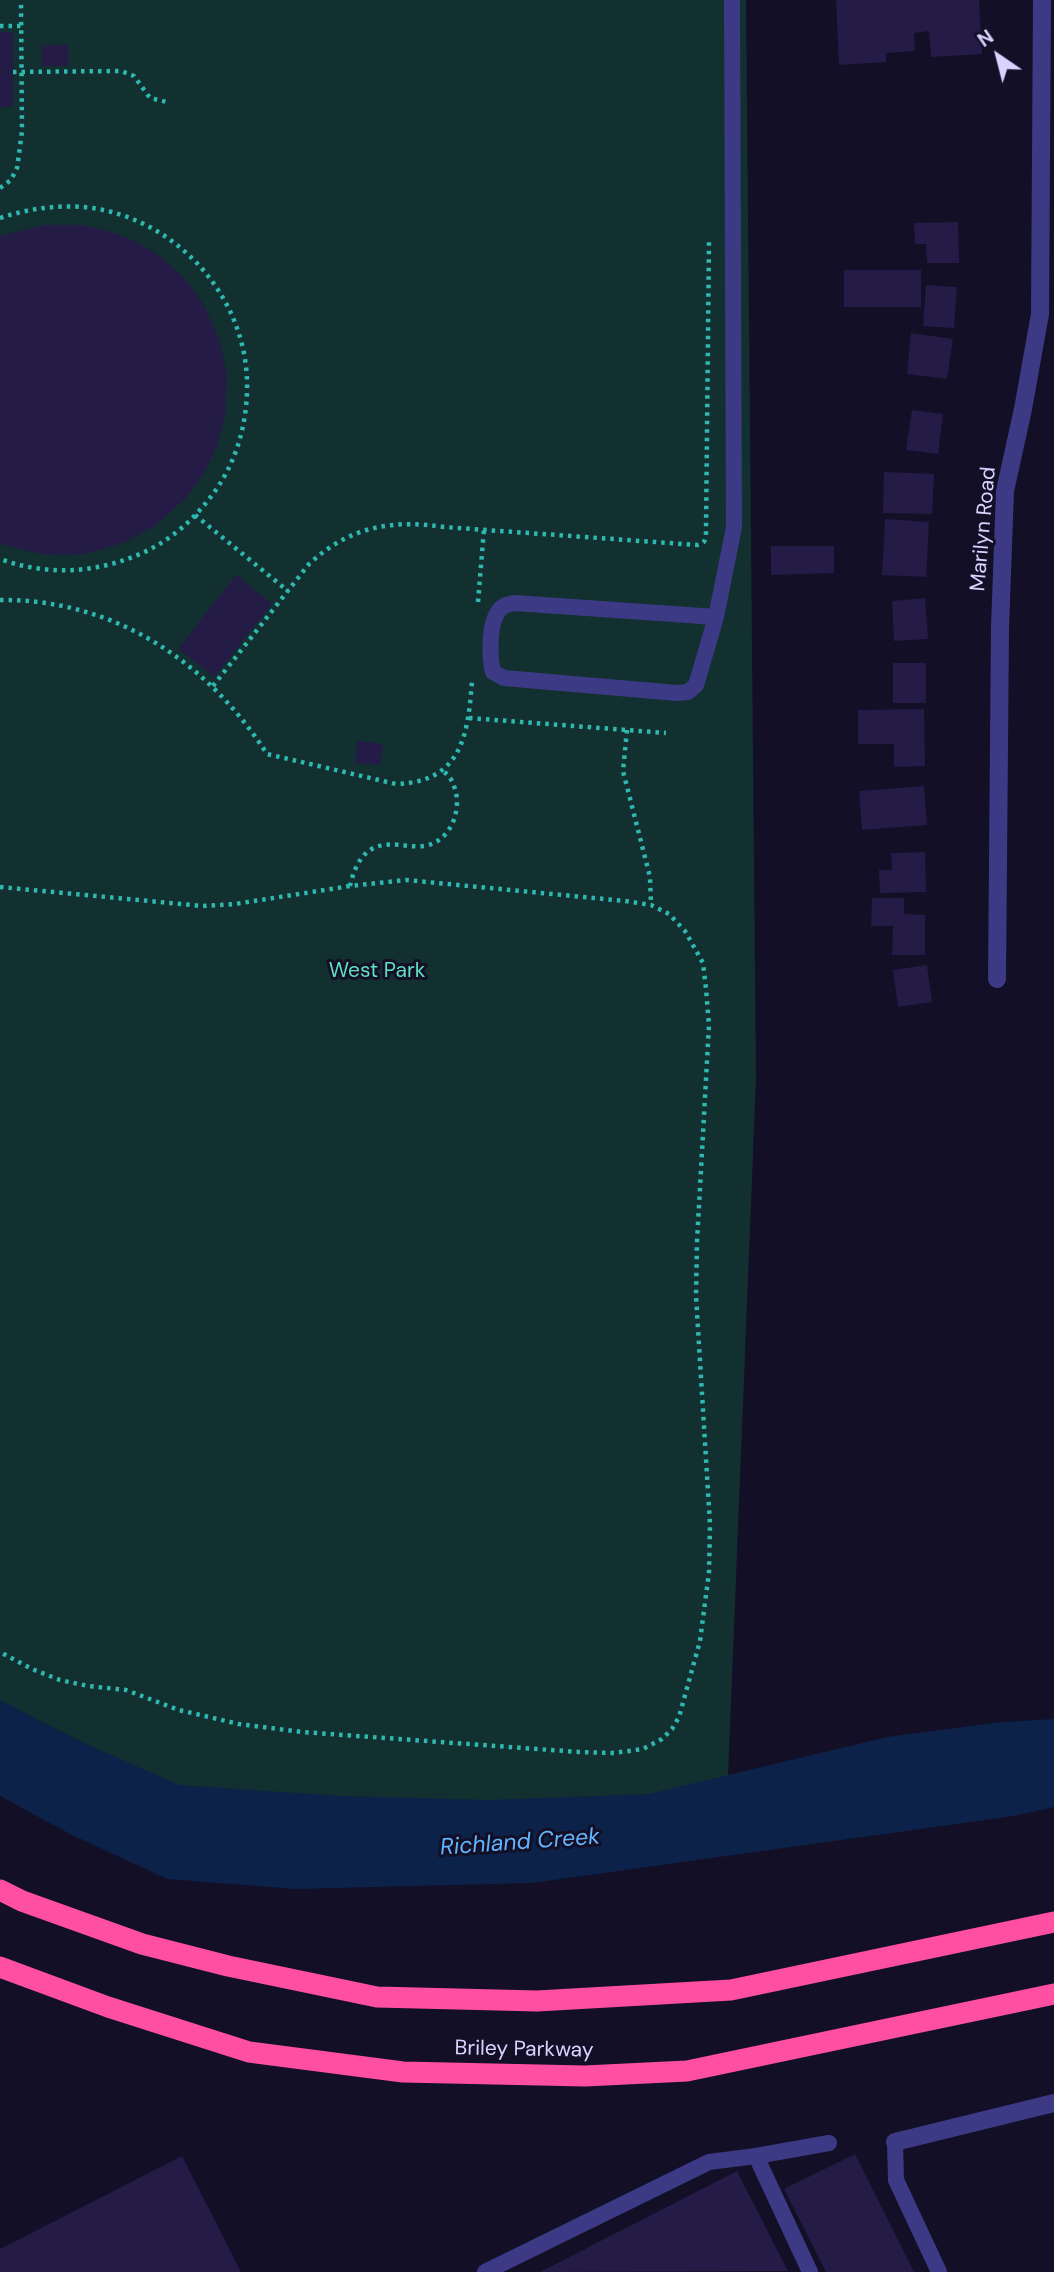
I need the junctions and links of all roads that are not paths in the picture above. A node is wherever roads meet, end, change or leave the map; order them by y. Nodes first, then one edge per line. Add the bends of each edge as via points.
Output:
1 (732, 0) edge
2 (1042, 0) edge
3 (716, 617) junction
4 (997, 979) dead end
5 (0, 1890) edge
6 (1054, 1922) edge
7 (0, 1967) edge
8 (1054, 1994) edge
9 (1054, 2103) edge
10 (895, 2142) joint
11 (829, 2143) dead end
12 (756, 2156) junction
13 (485, 2272) edge
14 (810, 2272) edge
15 (939, 2272) edge

1 - 3 lane via 734,527
2 - 4 street, Marilyn Road via 1040,314 1005,491
3 - 3 lane via 696,685 688,692 504,678 493,671 489,659 494,618 503,607 515,603
5 - 6 highway via 142,1944 377,1997 537,2001 731,1990
7 - 8 highway, Briley Parkway via 249,2052 429,2073 585,2076 687,2071
9 - 10 street
10 - 15 lane via 896,2180
11 - 12 lane
12 - 13 lane via 709,2162
12 - 14 lane

